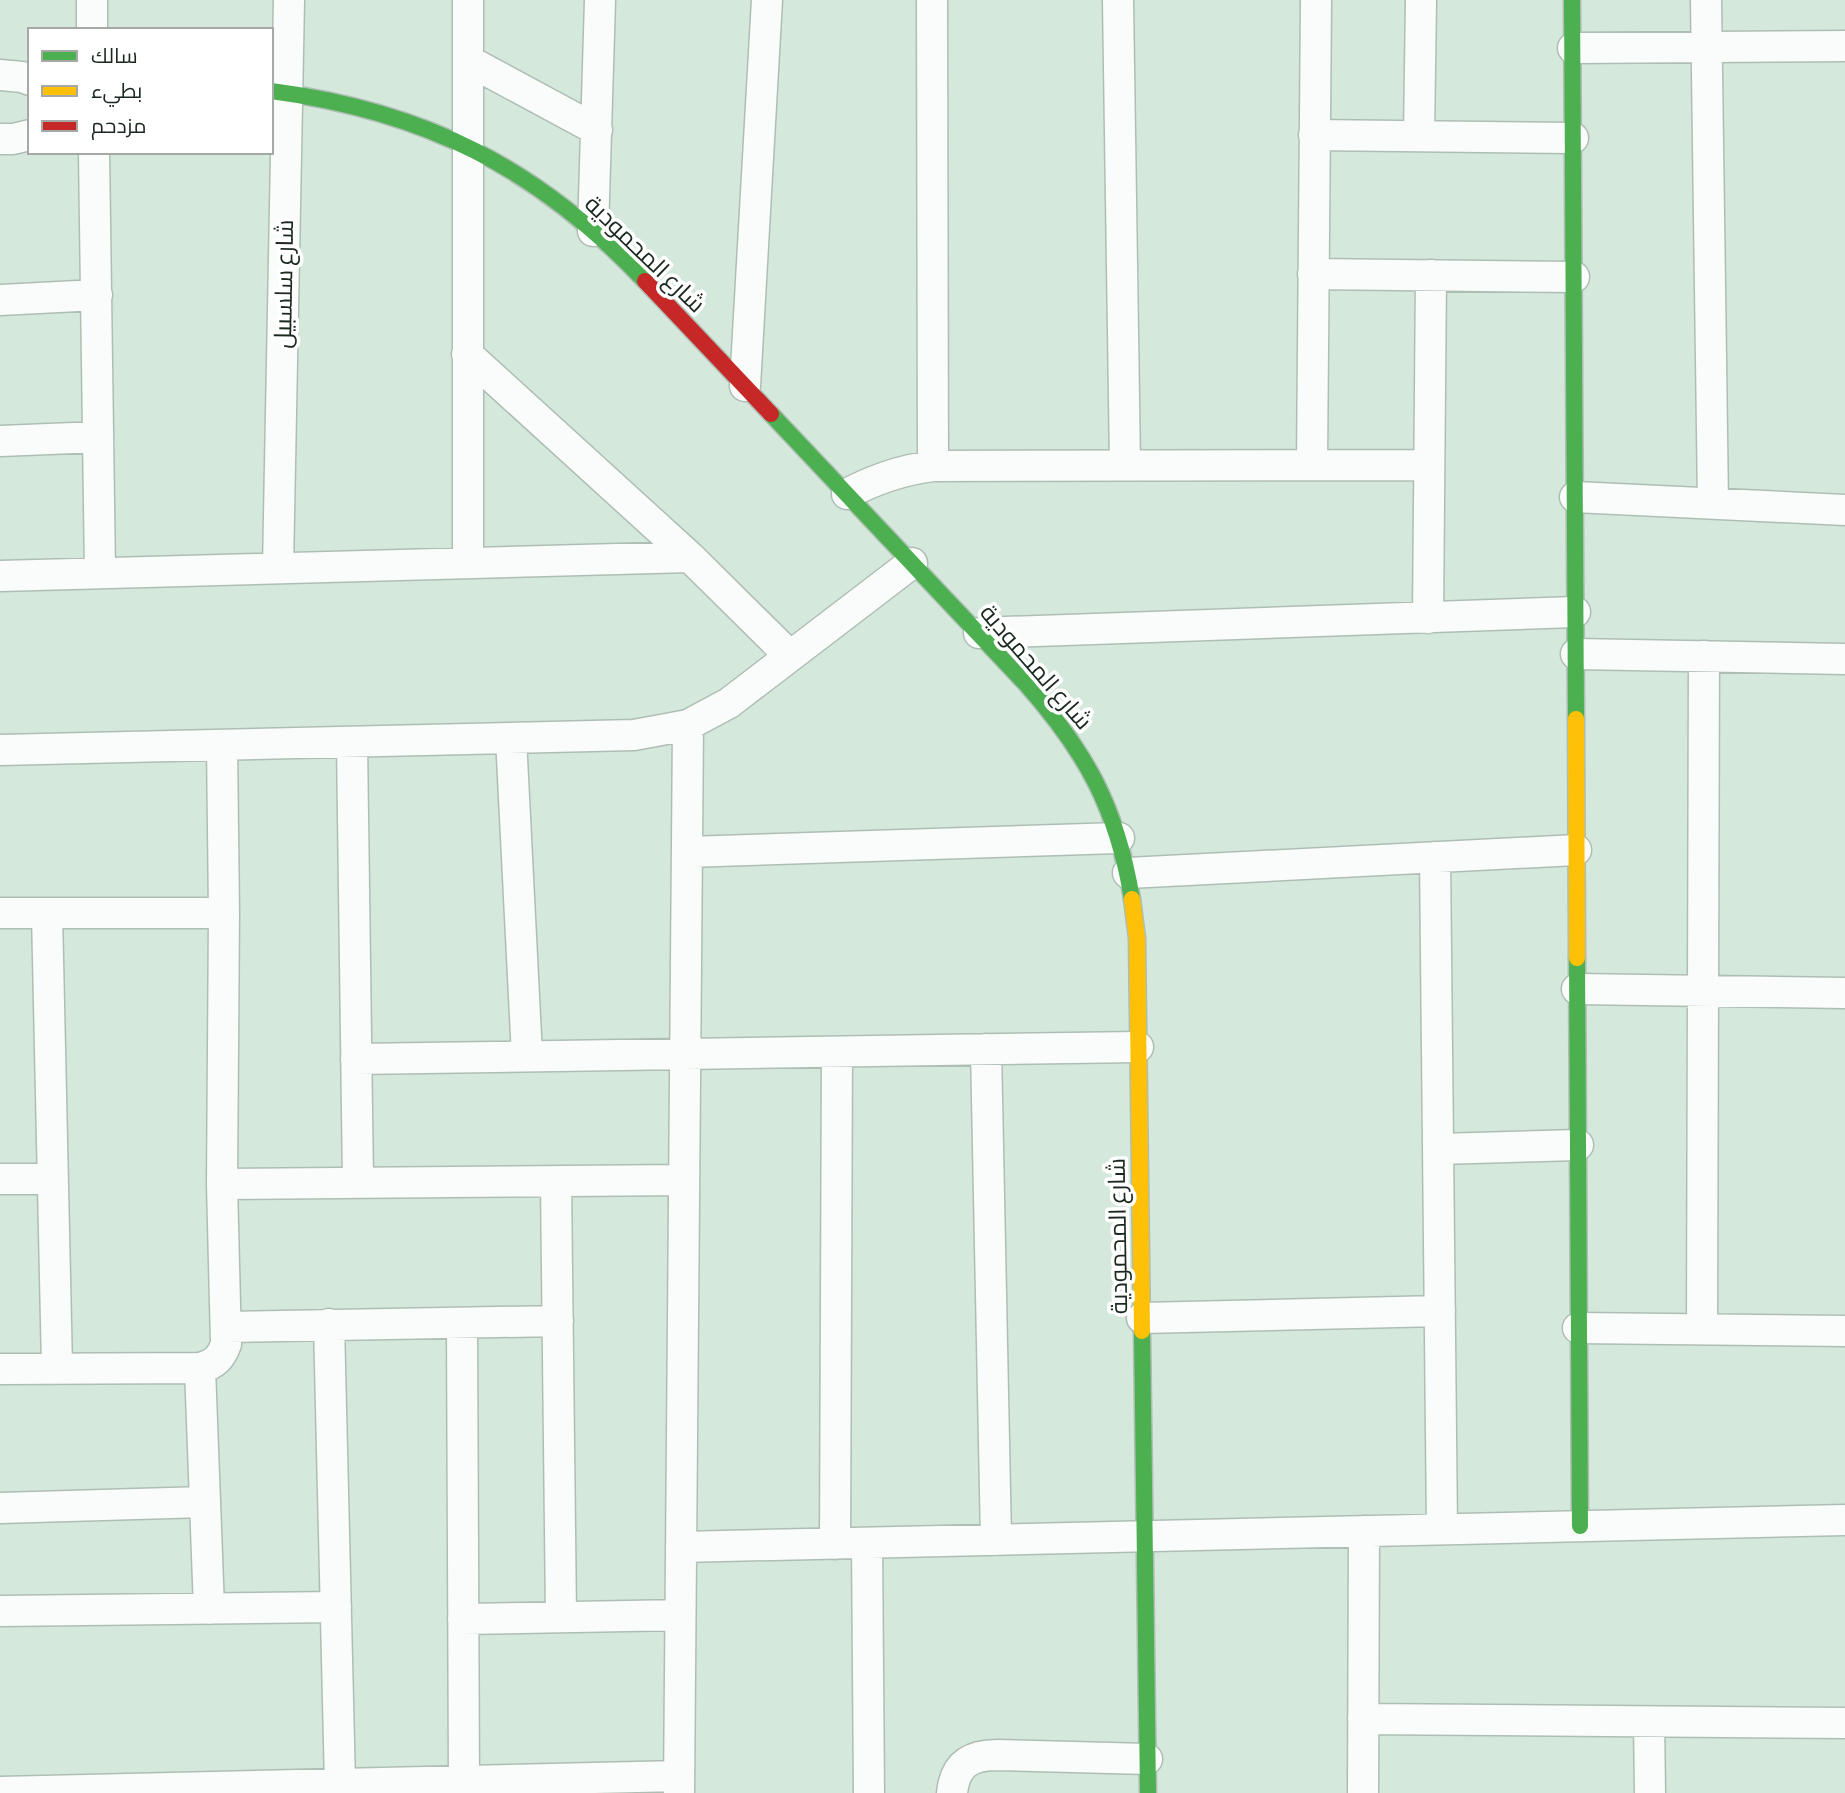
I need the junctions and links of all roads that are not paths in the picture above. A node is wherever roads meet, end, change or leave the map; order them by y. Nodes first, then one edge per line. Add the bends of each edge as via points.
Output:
1 (92, 0) edge
2 (289, 0) edge
3 (468, 0) edge
4 (600, 0) edge
5 (767, 0) edge
6 (932, 0) edge
7 (1118, 0) edge
8 (1316, 0) edge
9 (1421, 0) edge
10 (1572, 0) edge
11 (1706, 0) edge
12 (92, 28) edge
13 (1707, 46) junction
14 (1845, 46) edge
15 (1573, 48) junction
16 (469, 61) junction
17 (0, 75) edge
18 (28, 79) edge
19 (279, 92) edge
20 (597, 130) junction
21 (28, 135) edge
22 (1314, 135) junction
23 (1419, 136) junction
24 (1573, 138) junction
25 (0, 139) edge
26 (470, 148) junction
27 (94, 154) edge
28 (593, 231) junction
29 (1313, 274) junction
30 (1431, 275) junction
31 (1574, 277) junction
32 (97, 295) junction
33 (0, 300) edge
34 (467, 354) junction
35 (745, 386) junction
36 (98, 437) junction
37 (0, 441) edge
38 (1125, 465) junction
39 (1312, 465) junction
40 (1428, 465) junction
41 (933, 466) junction
42 (847, 494) junction
43 (1575, 498) junction
44 (1713, 503) junction
45 (1845, 510) edge
46 (690, 557) junction
47 (468, 563) junction
48 (912, 563) junction
49 (278, 568) junction
50 (100, 573) junction
51 (0, 576) edge
52 (1575, 612) junction
53 (1428, 618) junction
54 (979, 633) junction
55 (1576, 654) junction
56 (789, 656) junction
57 (1704, 656) junction
58 (1845, 659) edge
59 (688, 724) junction
60 (511, 738) junction
61 (352, 742) junction
62 (222, 745) junction
63 (0, 750) edge
64 (1119, 838) junction
65 (1576, 849) junction
66 (687, 852) junction
67 (1435, 857) junction
68 (1128, 873) junction
69 (0, 913) edge
70 (47, 913) junction
71 (224, 914) junction
72 (1577, 989) junction
73 (1703, 990) junction
74 (1845, 993) edge
75 (1138, 1047) junction
76 (986, 1049) junction
77 (837, 1052) junction
78 (686, 1054) junction
79 (527, 1056) junction
80 (356, 1059) junction
81 (1577, 1145) junction
82 (1439, 1149) junction
83 (0, 1179) edge
84 (53, 1179) junction
85 (684, 1180) junction
86 (556, 1182) junction
87 (358, 1183) junction
88 (222, 1184) junction
89 (1440, 1311) junction
90 (1142, 1318) junction
91 (558, 1321) junction
92 (462, 1322) junction
93 (329, 1324) junction
94 (226, 1327) junction
95 (1578, 1328) junction
96 (1702, 1329) junction
97 (1845, 1331) edge
98 (57, 1368) junction
99 (200, 1368) junction
100 (0, 1369) edge
101 (205, 1502) junction
102 (0, 1508) edge
103 (1845, 1520) edge
104 (1580, 1526) junction
105 (1442, 1530) junction
106 (1364, 1531) junction
107 (1145, 1536) junction
108 (996, 1540) junction
109 (867, 1543) junction
110 (835, 1544) junction
111 (681, 1547) junction
112 (336, 1608) junction
113 (209, 1609) junction
114 (0, 1611) edge
115 (680, 1615) junction
116 (561, 1617) junction
117 (463, 1619) junction
118 (1363, 1719) junction
119 (1649, 1722) junction
120 (1845, 1723) edge
121 (1147, 1759) junction
122 (464, 1782) junction
123 (340, 1785) junction
124 (679, 1785) edge
125 (551, 1786) edge
126 (0, 1792) edge
127 (869, 1793) edge
128 (952, 1793) edge
129 (1148, 1793) edge
130 (1363, 1793) edge
131 (1650, 1793) edge

1 - 12 street
2 - 19 street, شارع سلسبيل
3 - 16 street
4 - 20 street
5 - 35 street
6 - 41 street
7 - 38 street
8 - 22 street
9 - 23 street
10 - 15 street
11 - 13 street
13 - 14 street
13 - 15 street
13 - 44 street
15 - 24 street
16 - 20 street
16 - 26 street
17 - 18 street
19 - 26 street, شارع المحمودية via 399,118
19 - 49 street, شارع سلسبيل
20 - 28 street
21 - 25 street
22 - 23 street
22 - 29 street
23 - 24 street
24 - 31 street
26 - 28 street, شارع المحمودية via 534,185
26 - 34 street
27 - 32 street
28 - 35 street, شارع المحمودية
29 - 30 street
29 - 39 street
30 - 31 street
30 - 40 street
31 - 43 street
32 - 33 street
32 - 36 street
34 - 46 street
34 - 47 street
35 - 42 street, شارع المحمودية
36 - 37 street
36 - 50 street
38 - 39 street
38 - 41 street
39 - 40 street
40 - 53 street
41 - 42 street via 888,475
42 - 48 street, شارع المحمودية
43 - 44 street
43 - 52 street
44 - 45 street
46 - 47 street
46 - 56 street
47 - 49 street
48 - 54 street, شارع المحمودية
48 - 56 street
49 - 50 street
50 - 51 street
52 - 53 street
52 - 55 street
53 - 54 street
54 - 64 street, شارع المحمودية via 1072,740
55 - 57 street
55 - 65 street
56 - 59 street via 729,703
57 - 58 street
57 - 73 street
59 - 60 street via 634,735
59 - 66 street
60 - 61 street
60 - 79 street
61 - 62 street
61 - 80 street
62 - 63 street
62 - 71 street
64 - 66 street
64 - 68 street, شارع المحمودية
65 - 67 street
65 - 72 street
66 - 78 street
67 - 68 street
67 - 82 street
68 - 75 street, شارع المحمودية via 1137,939
69 - 70 street
70 - 71 street
70 - 84 street
71 - 88 street
72 - 73 street
72 - 81 street
73 - 74 street
73 - 96 street
75 - 76 street
75 - 90 street, شارع المحمودية
76 - 77 street
76 - 108 street
77 - 78 street
77 - 110 street
78 - 79 street
78 - 85 street
79 - 80 street
80 - 87 street
81 - 82 street
81 - 95 street
82 - 89 street
83 - 84 street
84 - 98 street
85 - 86 street
85 - 111 street
86 - 87 street
86 - 91 street
87 - 88 street
88 - 94 street
89 - 90 street
89 - 105 street
90 - 107 street, شارع المحمودية
91 - 92 street
91 - 116 street
92 - 93 street
92 - 117 street
93 - 94 street
93 - 112 street
94 - 99 street via 223,1353 210,1366
95 - 96 street
95 - 104 street
96 - 97 street
98 - 99 street
98 - 100 street
99 - 101 street
101 - 102 street
101 - 113 street
103 - 104 street
104 - 105 street
105 - 106 street
106 - 107 street
106 - 118 street
107 - 108 street
107 - 121 street, شارع المحمودية
108 - 109 street
109 - 110 street
109 - 127 street
110 - 111 street
111 - 115 street
112 - 113 street
112 - 123 street
113 - 114 street
115 - 116 street
115 - 124 street
116 - 117 street
117 - 122 street
118 - 119 street
118 - 130 street
119 - 120 street
119 - 131 street
121 - 128 street via 987,1755 966,1762 954,1780
121 - 129 street, شارع المحمودية
122 - 123 street
122 - 125 street
123 - 126 street
124 - 125 street

